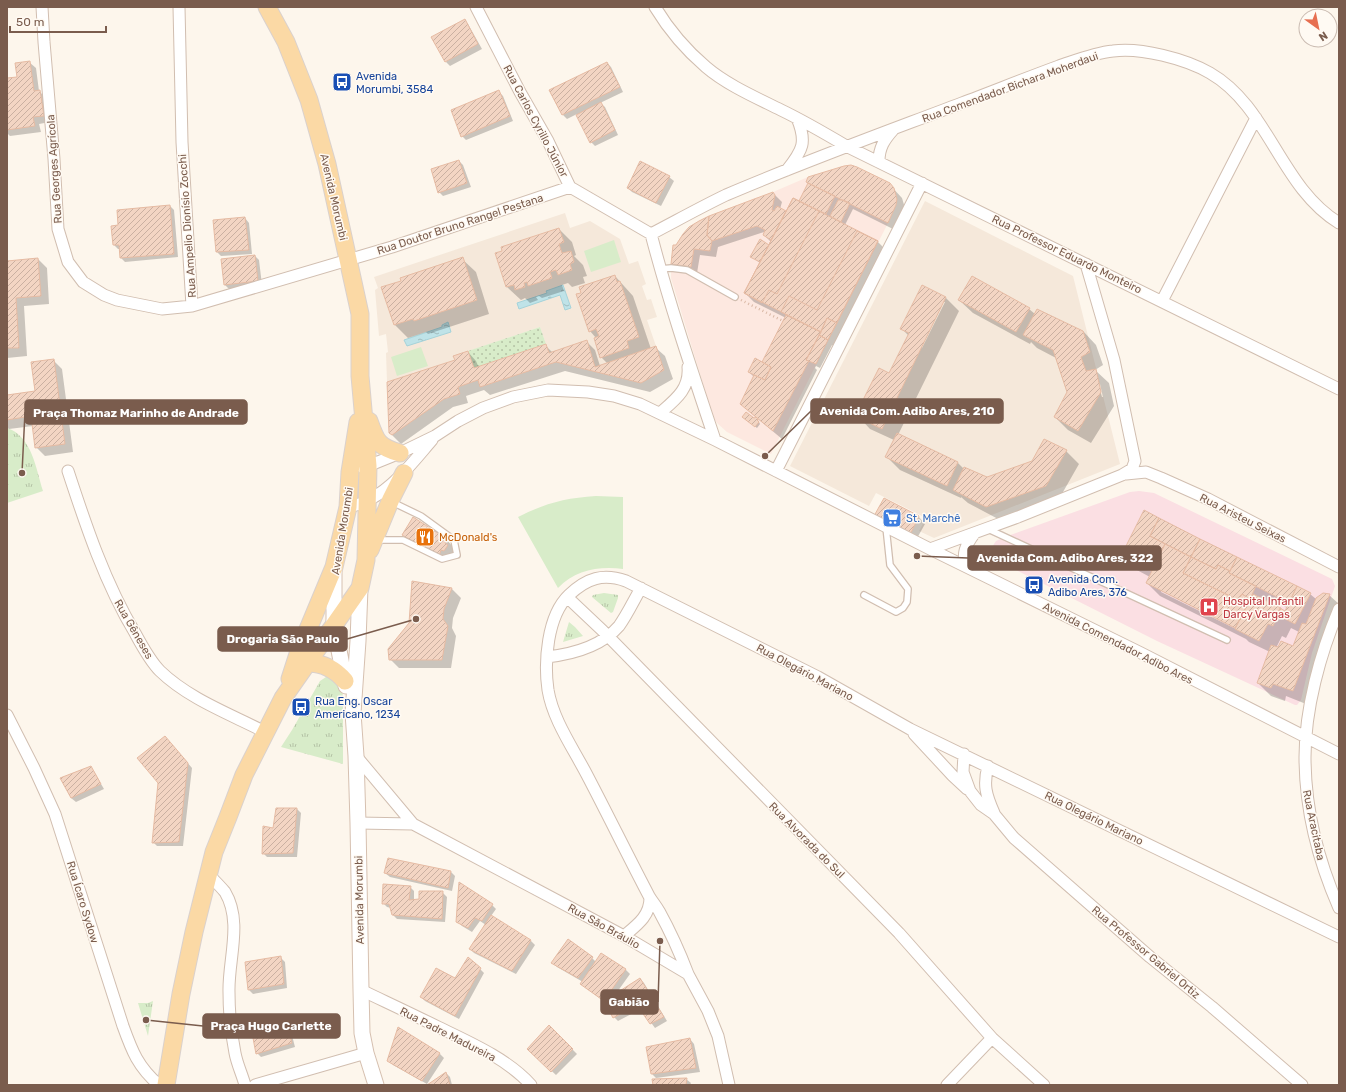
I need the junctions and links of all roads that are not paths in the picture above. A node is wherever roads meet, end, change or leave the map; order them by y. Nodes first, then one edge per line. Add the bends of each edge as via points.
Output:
1 (42, 7) edge
2 (179, 7) edge
3 (267, 7) edge
4 (476, 7) edge
5 (655, 7) edge
6 (797, 118) junction
7 (1256, 118) junction
8 (894, 129) junction
9 (848, 147) junction
10 (879, 161) junction
11 (786, 170) junction
12 (922, 183) junction
13 (570, 187) junction
14 (1339, 223) edge
15 (651, 234) junction
16 (349, 260) junction
17 (1086, 264) junction
18 (660, 270) junction
19 (736, 297) dead end
20 (1162, 301) junction
21 (192, 306) junction
22 (687, 358) junction
23 (1339, 389) edge
24 (361, 396) junction
25 (660, 413) junction
26 (435, 436) junction
27 (715, 440) junction
28 (400, 453) junction
29 (1134, 456) junction
30 (368, 466) junction
31 (68, 471) dead end
32 (776, 471) junction
33 (350, 472) junction
34 (1146, 472) junction
35 (404, 473) junction
36 (1122, 475) junction
37 (367, 501) junction
38 (390, 501) junction
39 (348, 507) junction
40 (886, 527) junction
41 (987, 529) junction
42 (974, 534) junction
43 (374, 540) junction
44 (930, 549) junction
45 (366, 560) junction
46 (334, 567) junction
47 (967, 567) junction
48 (1339, 567) edge
49 (360, 588) junction
50 (641, 588) junction
51 (864, 595) dead end
52 (567, 597) junction
53 (1339, 609) edge
54 (334, 625) junction
55 (608, 636) junction
56 (1227, 640) dead end
57 (547, 657) junction
58 (308, 663) junction
59 (345, 681) junction
60 (285, 696) junction
61 (353, 713) junction
62 (7, 715) edge
63 (910, 729) junction
64 (266, 732) junction
65 (1306, 738) junction
66 (964, 754) junction
67 (1339, 754) edge
68 (356, 756) junction
69 (988, 766) junction
70 (970, 791) junction
71 (994, 814) junction
72 (358, 823) junction
73 (413, 824) junction
74 (208, 874) junction
75 (650, 898) junction
76 (1339, 908) edge
77 (624, 936) junction
78 (1339, 937) edge
79 (688, 974) junction
80 (361, 990) junction
81 (992, 1038) junction
82 (366, 1052) junction
83 (159, 1085) edge
84 (166, 1085) edge
85 (245, 1085) edge
86 (255, 1085) edge
87 (376, 1085) edge
88 (531, 1085) edge
89 (729, 1085) edge
90 (947, 1085) edge
91 (1044, 1085) edge
92 (1302, 1085) edge

1 - 21 street, Rua Georges Agrícola via 58,229 68,262 83,282 117,300 162,309
2 - 21 street, Rua Ampelio Dionísio Zocchi via 182,142
3 - 16 main road, Avenida Morumbi via 286,42 309,100
4 - 13 street, Rua Carlos Cyrillo Júnior
5 - 6 street, Rua Professor Eduardo Monteiro via 682,45 708,68 740,89
6 - 9 street, Rua Professor Eduardo Monteiro
6 - 11 street via 803,140 797,157
7 - 8 street, Rua Comendador Bichara Moherdaui via 1227,84 1209,72 1184,61 1146,51 1114,50 1091,55 1032,76
7 - 14 street, Rua Comendador Bichara Moherdaui via 1285,166 1312,201
7 - 20 street
8 - 9 street, Rua Comendador Bichara Moherdaui
8 - 10 street via 881,146
9 - 10 street, Rua Professor Eduardo Monteiro
9 - 11 street, Rua Comendador Bichara Moherdaui
10 - 12 street, Rua Professor Eduardo Monteiro
11 - 15 street, Rua Comendador Bichara Moherdaui via 724,196
12 - 17 street, Rua Professor Eduardo Monteiro
12 - 32 street
13 - 15 street, Rua Carlos Cyrillo Júnior
13 - 16 street, Rua Doutor Bruno Rangel Pestana
15 - 18 street
16 - 21 street, Rua Ampelio Dionísio Zocchi
16 - 24 main road, Avenida Morumbi via 360,314
17 - 20 street, Rua Professor Eduardo Monteiro
17 - 29 street via 1114,360
18 - 19 lane via 687,270
18 - 22 street
20 - 23 street, Rua Professor Eduardo Monteiro
22 - 25 street via 688,379 684,389
22 - 27 street
24 - 28 main road via 375,438 384,447
24 - 30 main road, Avenida Morumbi
24 - 33 main road, Avenida Morumbi
25 - 26 street, Avenida Comendador Adibo Ares via 614,396 548,390 513,396 483,408
25 - 27 street, Avenida Comendador Adibo Ares
26 - 28 street, Avenida Comendador Adibo Ares
26 - 35 street, Avenida Comendador Adibo Ares
27 - 32 street, Avenida Comendador Adibo Ares
28 - 30 street, Avenida Comendador Adibo Ares
29 - 34 street, Rua Aristeu Seixas
29 - 36 street via 1134,466
30 - 33 street, Avenida Comendador Adibo Ares
30 - 37 main road, Avenida Morumbi
31 - 64 street, Rua Gêneses via 88,532 122,611 146,653 160,671 177,686
32 - 40 street, Avenida Comendador Adibo Ares
33 - 39 main road, Avenida Morumbi
34 - 36 street, Rua Aristeu Seixas
34 - 48 street, Rua Aristeu Seixas via 1208,499
35 - 37 street, Avenida Comendador Adibo Ares
35 - 38 main road
36 - 41 street
37 - 39 street, Avenida Comendador Adibo Ares
37 - 45 main road, Avenida Morumbi
38 - 43 main road
38 - 43 lane via 421,516 454,540 457,555 442,559 403,540
39 - 46 main road, Avenida Morumbi
40 - 44 street, Avenida Comendador Adibo Ares
40 - 51 lane via 890,565 908,589 907,602 896,612
41 - 42 street
41 - 56 lane
42 - 44 street
42 - 47 street via 964,550
43 - 45 main road
44 - 47 street, Avenida Comendador Adibo Ares
45 - 49 main road, Avenida Morumbi
46 - 54 main road, Avenida Morumbi
46 - 60 main road via 299,652
47 - 65 street, Avenida Comendador Adibo Ares
49 - 54 main road
49 - 61 main road, Avenida Morumbi
50 - 52 street, Rua Olegário Mariano via 614,577 602,577 590,580
50 - 55 street via 619,625
50 - 63 street, Rua Olegário Mariano via 818,677
52 - 55 street, Rua Alvorada do Sul
52 - 57 street, Rua Olegário Mariano via 552,626
53 - 65 street, Rua Aracitaba via 1320,661
54 - 58 main road
54 - 59 main road, Avenida Morumbi
55 - 57 street via 594,645 566,655
55 - 81 street, Rua Alvorada do Sul via 899,933
57 - 75 street, Rua Olegário Mariano via 548,690 559,722
58 - 59 main road via 329,667
58 - 60 main road
59 - 61 main road, Avenida Morumbi
60 - 64 main road
61 - 68 main road, Avenida Morumbi
62 - 83 street, Rua Ícaro Sydow via 55,814 132,1051 141,1066
63 - 66 street, Rua Olegário Mariano
63 - 70 street
64 - 74 main road via 242,782
65 - 67 street, Avenida Comendador Adibo Ares
65 - 76 street, Rua Aracitaba via 1308,808 1319,853
66 - 69 street, Rua Olegário Mariano
66 - 70 street, Rua Professor Gabriel Ortiz via 963,772
68 - 72 main road, Avenida Morumbi
68 - 73 street, Rua São Bráulio
69 - 71 street, Rua Professor Gabriel Ortiz via 985,787
69 - 78 street, Rua Olegário Mariano
70 - 71 street, Rua Professor Gabriel Ortiz via 981,805
71 - 92 street, Rua Professor Gabriel Ortiz via 1014,838
72 - 73 street, Rua São Bráulio
72 - 80 main road, Avenida Morumbi
73 - 77 street, Rua São Bráulio
74 - 84 main road via 181,994
74 - 85 street via 224,892 233,916 230,1016 235,1053
75 - 77 street via 648,912
75 - 79 street, Rua Olegário Mariano via 670,933
77 - 79 street, Rua São Bráulio
79 - 89 street via 718,1036
80 - 82 main road, Avenida Morumbi via 362,1033
80 - 88 street, Rua Padre Madureira via 467,1041 500,1060
81 - 90 street
81 - 91 street, Rua Alvorada do Sul
82 - 86 street
82 - 87 main road, Avenida Morumbi

